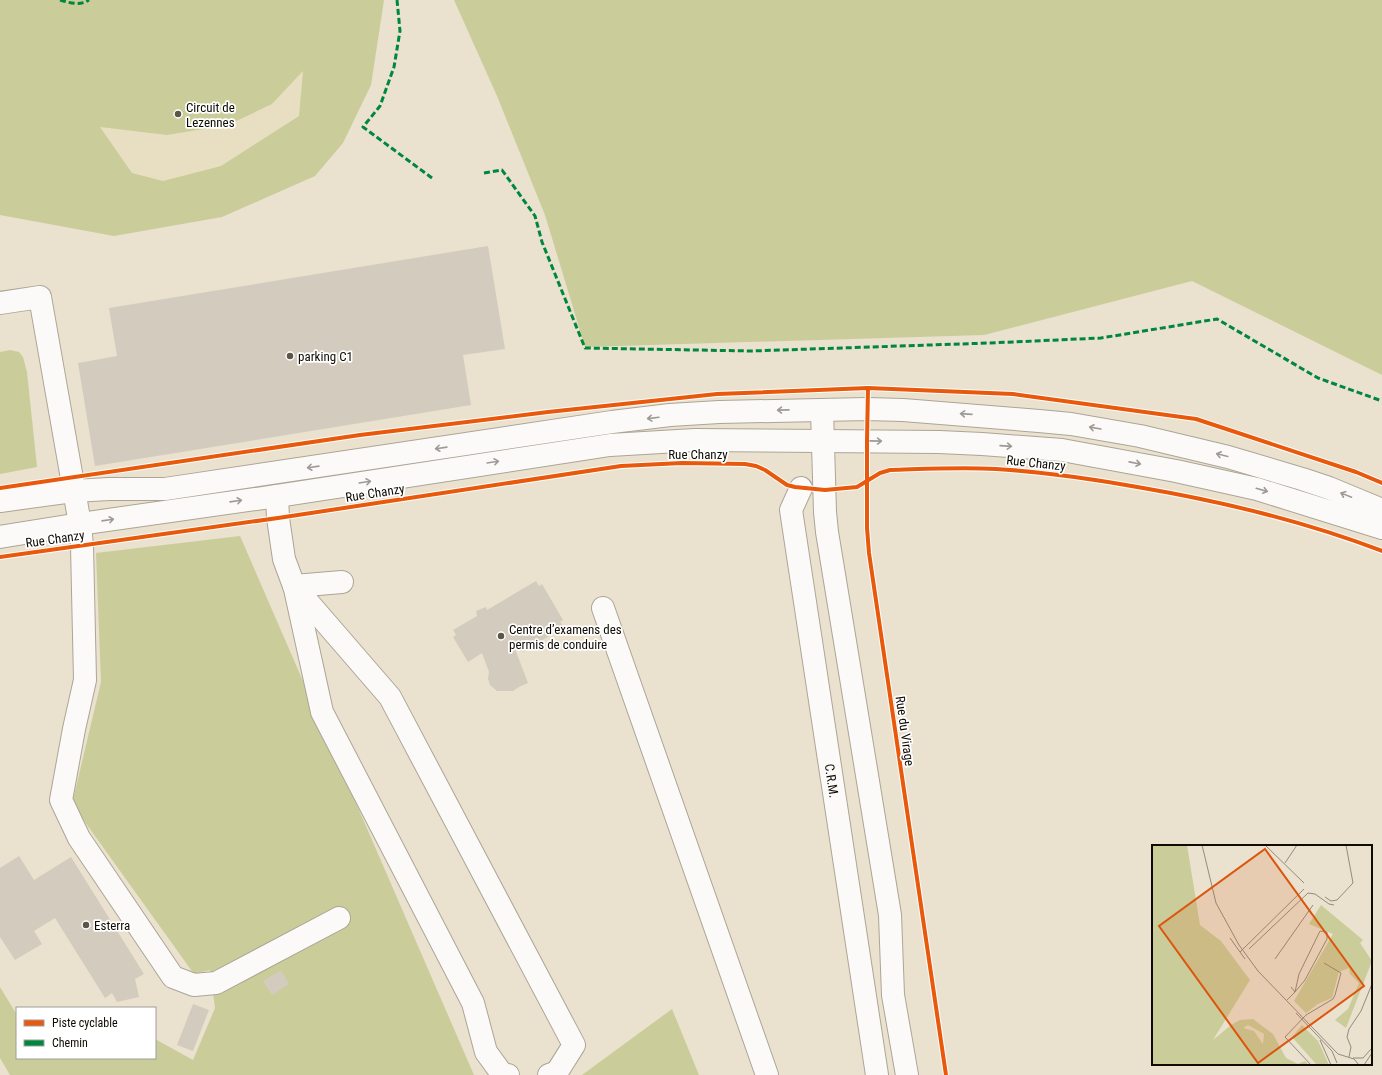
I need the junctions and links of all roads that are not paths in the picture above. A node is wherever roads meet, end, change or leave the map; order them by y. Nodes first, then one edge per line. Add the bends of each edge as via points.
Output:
1 (0, 303) edge
2 (822, 410) junction
3 (823, 442) junction
4 (801, 488) dead end
5 (73, 491) junction
6 (277, 496) junction
7 (0, 501) edge
8 (1382, 510) edge
9 (80, 524) junction
10 (1382, 528) edge
11 (0, 537) edge
12 (342, 582) dead end
13 (294, 586) junction
14 (603, 608) dead end
15 (339, 918) dead end
16 (508, 1075) edge
17 (549, 1075) edge
18 (767, 1075) edge
19 (877, 1075) edge
20 (907, 1075) edge

1 - 5 main road via 40,297
2 - 3 main road
2 -> 5 main road via 719,412 612,422 165,489
8 -> 2 main road via 1266,467 1192,448 1089,427 903,410
6 -> 3 main road, Rue Chanzy via 610,445 695,440
3 -> 10 main road, Rue Chanzy via 974,444 1069,452 1176,471 1257,489
3 - 20 main road via 827,532 890,915 893,994
4 - 19 main road, C.R.M. via 791,510
5 - 7 main road
5 - 9 main road
9 -> 6 main road, Rue Chanzy
6 - 13 main road via 284,559
9 - 11 main road, Rue Chanzy
9 - 15 main road via 85,680 61,800 78,838 173,977 194,985 216,983
12 - 13 main road
13 - 16 main road via 322,712 472,1003 486,1052 502,1074
13 - 17 main road via 390,697 574,1045 557,1072
14 - 18 main road

